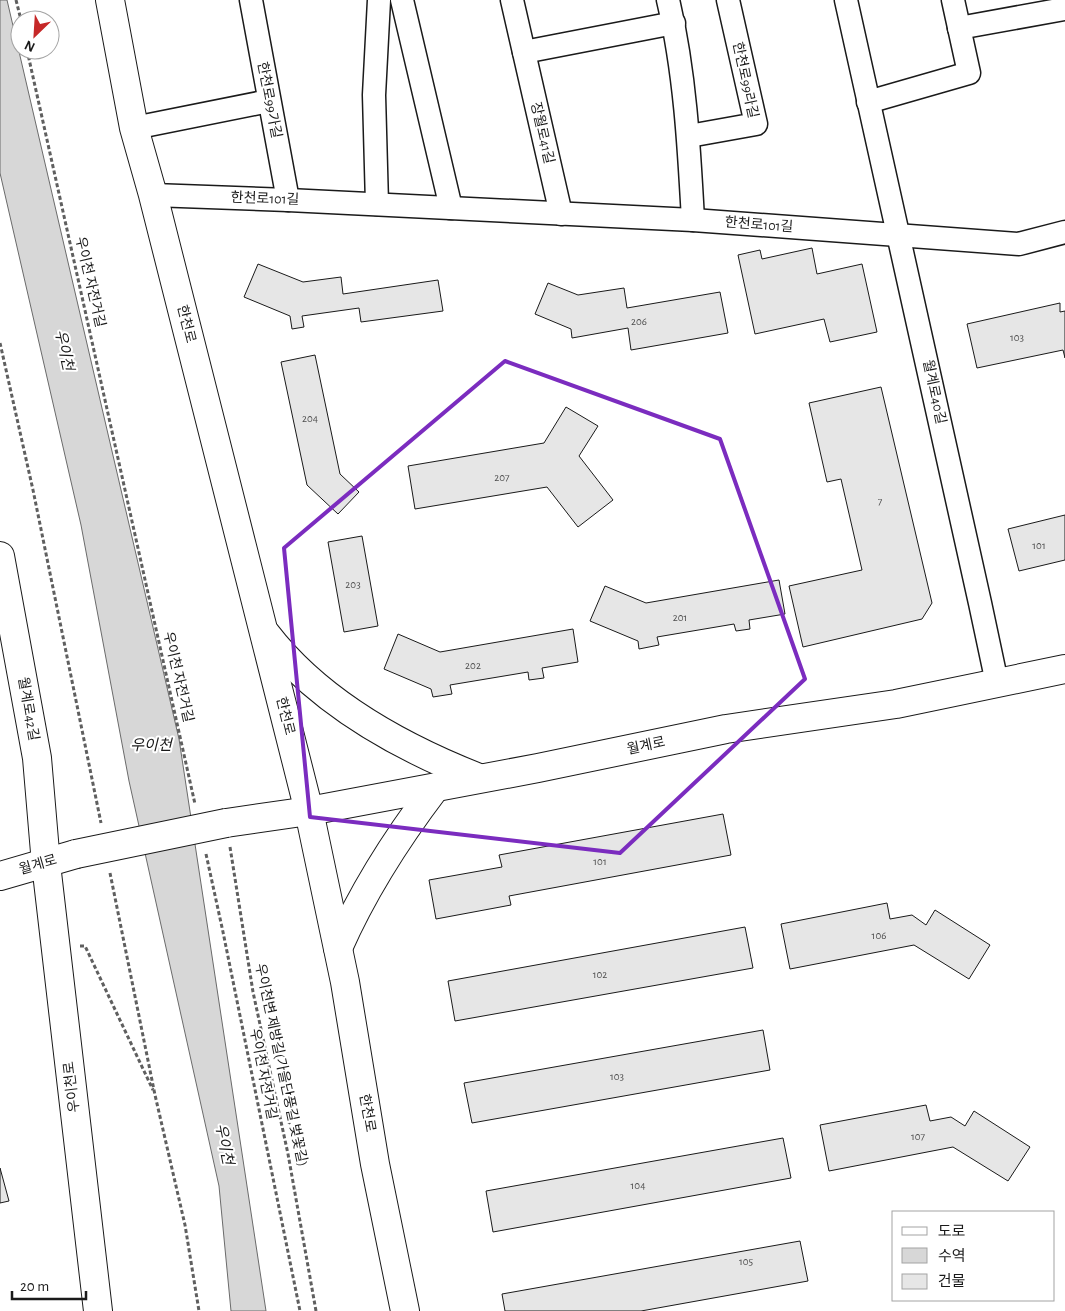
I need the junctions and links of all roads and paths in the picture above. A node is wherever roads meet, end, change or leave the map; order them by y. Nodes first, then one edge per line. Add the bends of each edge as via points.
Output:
1 (110, 0) edge
2 (251, 0) edge
3 (379, 0) edge
4 (402, 0) edge
5 (512, 0) edge
6 (668, 0) edge
7 (728, 0) edge
8 (846, 0) edge
9 (953, 0) edge
10 (1063, 8) edge
11 (674, 23) junction
12 (959, 28) junction
13 (524, 52) junction
14 (29, 60) edge
15 (270, 101) junction
16 (868, 102) junction
17 (134, 128) junction
18 (688, 136) junction
19 (154, 195) junction
20 (288, 200) junction
21 (377, 204) junction
22 (451, 208) junction
23 (561, 214) junction
24 (693, 220) junction
25 (1065, 232) edge
26 (899, 235) junction
27 (0, 556) edge
28 (263, 630) junction
29 (1065, 669) edge
30 (996, 683) junction
31 (480, 778) junction
32 (435, 788) junction
33 (195, 806) dead end
34 (309, 811) junction
35 (226, 823) junction
36 (204, 845) dead end
37 (46, 864) junction
38 (0, 876) edge
39 (56, 948) junction
40 (338, 948) junction
41 (155, 1095) dead end
42 (98, 1311) edge
43 (300, 1311) edge
44 (316, 1311) edge
45 (405, 1311) edge

1 - 17 main road, 한천로
2 - 15 street, 한천로99가길
3 - 21 street via 374,95
4 - 22 street
5 - 13 street, 장월로41길
6 - 11 street
7 - 18 street, 한천로99라길 via 756,124
8 - 16 street, 월계로40길
9 - 12 street
10 - 12 street
11 - 13 street
11 - 18 street
12 - 16 street via 969,73
13 - 23 street, 장월로41길
14 - 33 path, 우이천 자전거길
15 - 17 street
15 - 20 street, 한천로99가길
16 - 26 street, 월계로40길
17 - 19 main road, 한천로
18 - 24 street
19 - 20 street, 한천로101길
19 - 28 main road, 한천로
20 - 21 street, 한천로101길
21 - 22 street, 한천로101길
22 - 23 street, 한천로101길
23 - 24 street, 한천로101길
24 - 26 street, 한천로101길
25 - 26 street, 한천로101길 via 1019,244
26 - 30 street, 월계로40길
27 - 37 main road, 월계로42길 via 37,758
28 - 31 main road via 321,690 351,712 401,743
28 - 34 main road, 한천로
29 - 30 main road, 월계로
30 - 31 main road, 월계로 via 896,704 726,729
31 - 32 main road, 월계로
32 - 34 main road, 월계로
32 - 40 main road via 401,833
34 - 35 main road, 월계로
34 - 40 main road, 한천로
35 - 37 main road, 월계로, bridge via 76,854
35 - 44 path, 우이천변 제방길(가을단풍길,벚꽃길) via 254,992
36 - 43 path, 우이천 자전거길
37 - 38 main road, 월계로
37 - 39 main road, 우이천로
39 - 41 path via 85,946
39 - 42 main road, 우이천로
40 - 45 main road, 한천로 via 375,1164

